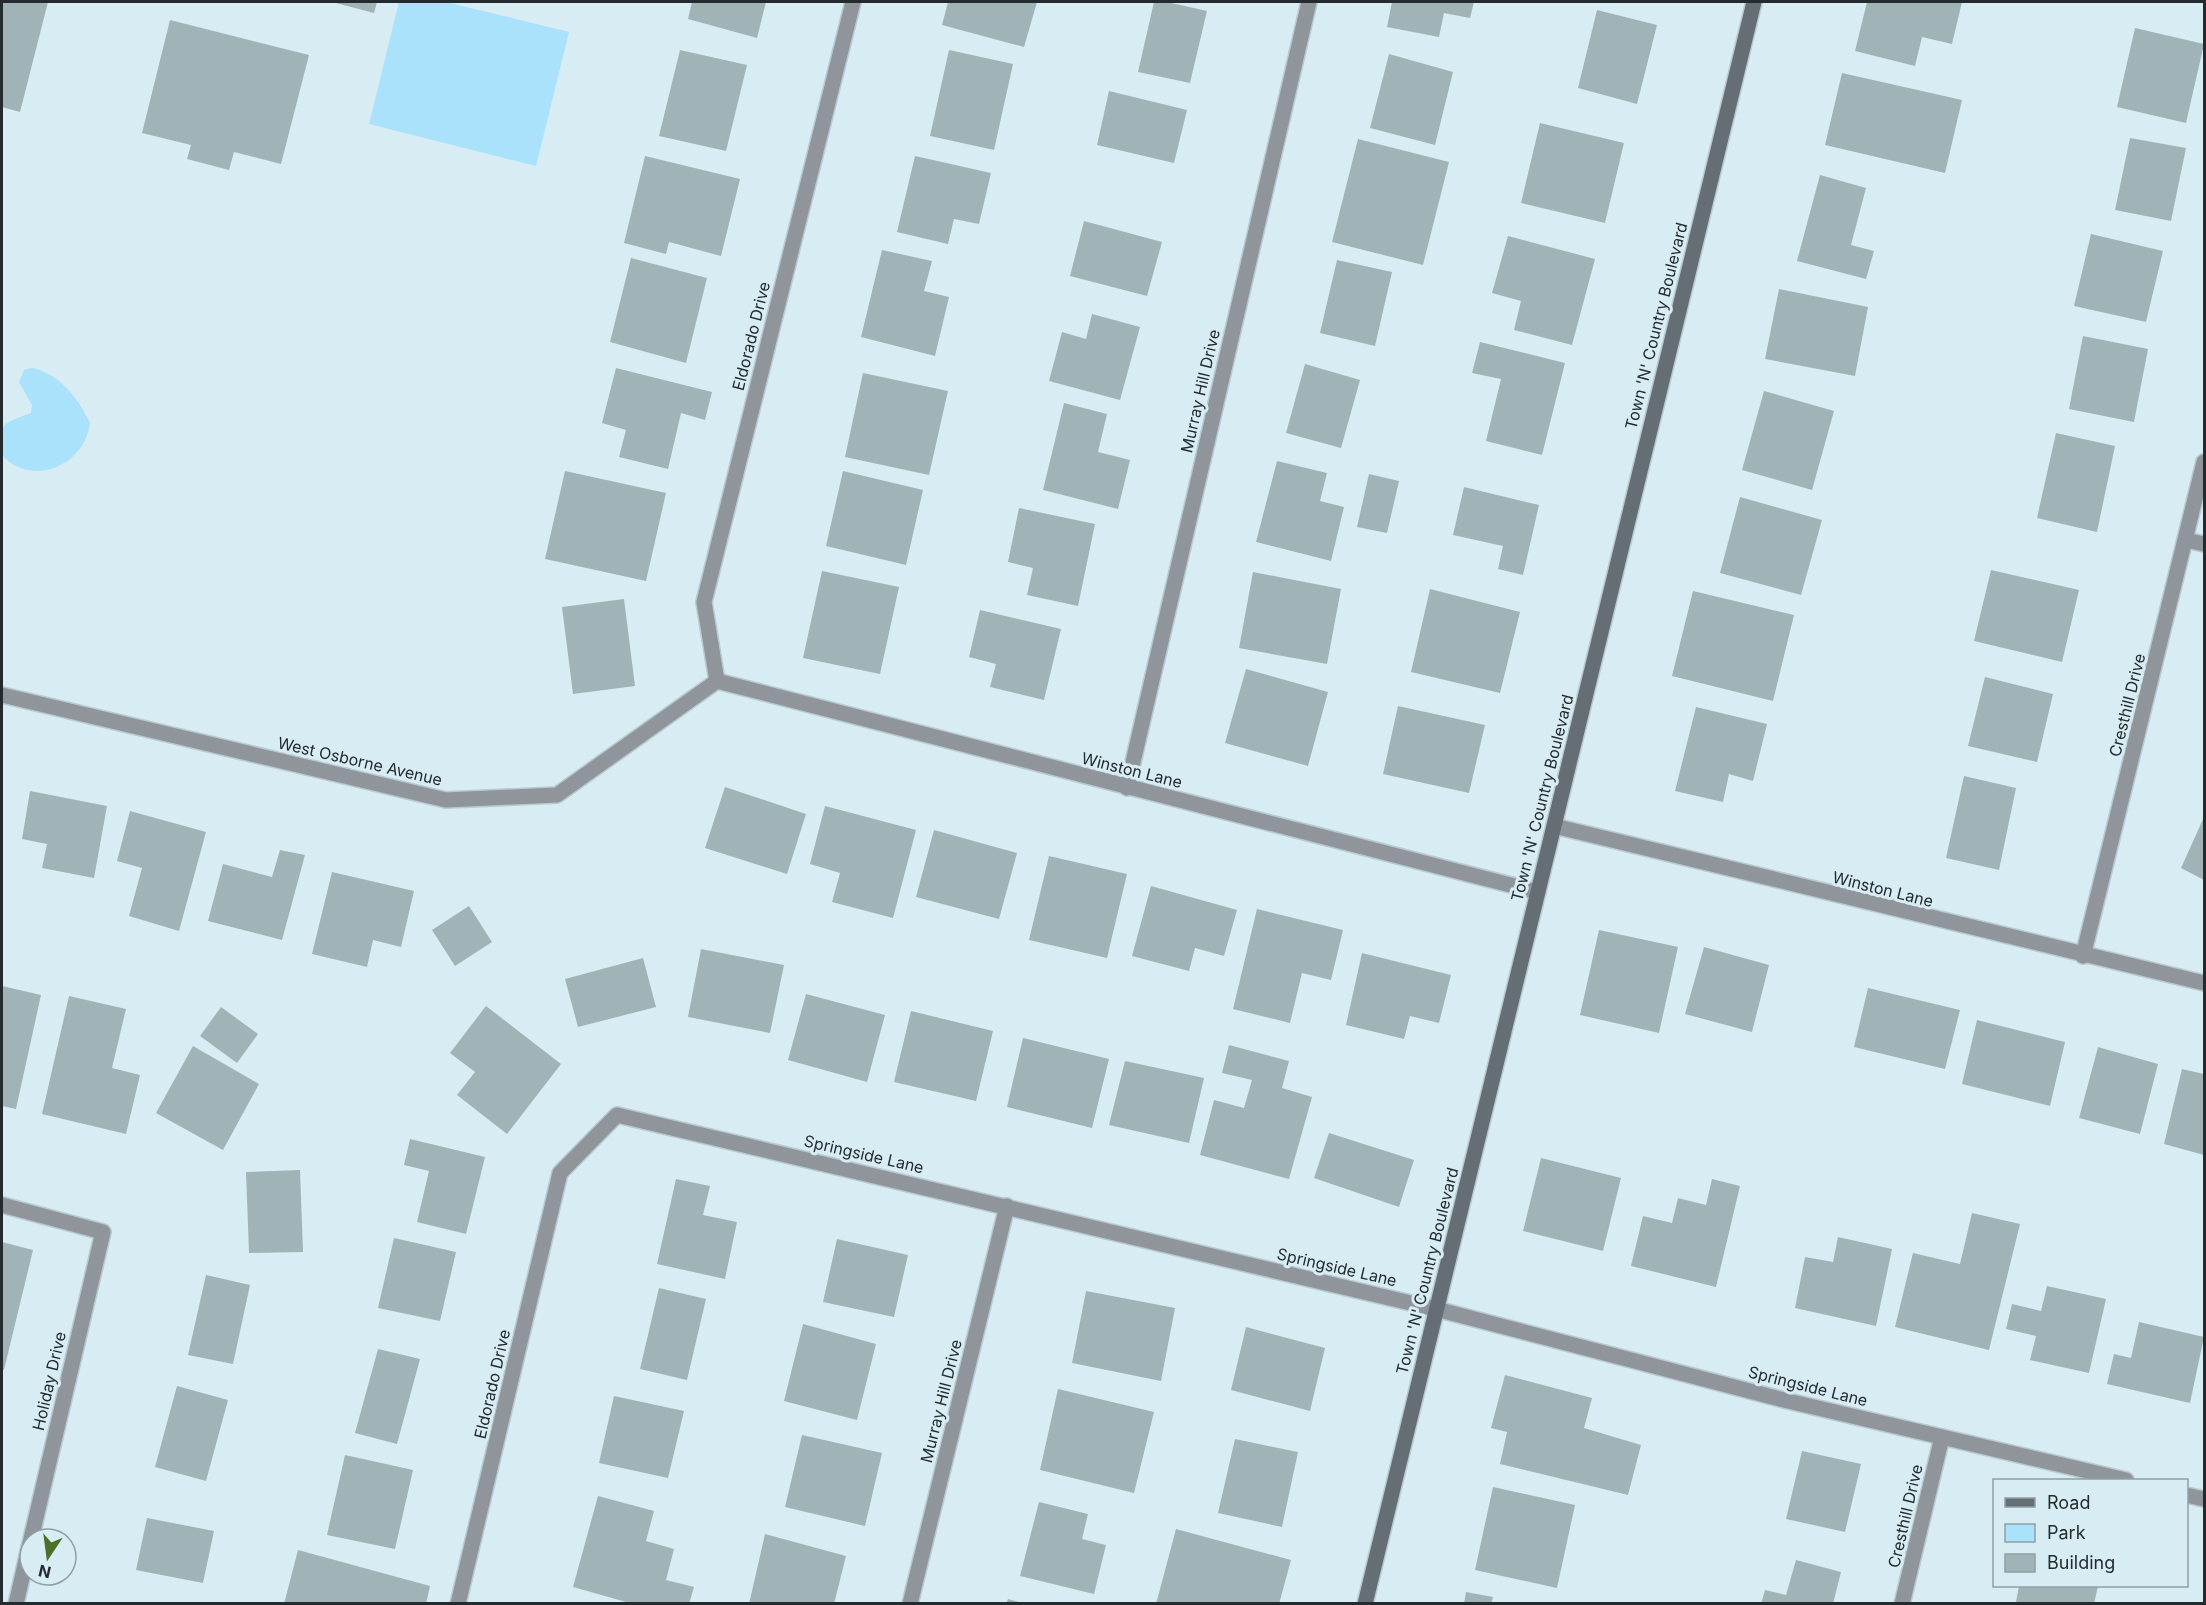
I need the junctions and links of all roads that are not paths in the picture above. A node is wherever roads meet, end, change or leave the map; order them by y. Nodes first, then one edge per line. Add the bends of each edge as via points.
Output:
1 (853, 2) edge
2 (1309, 2) edge
3 (1754, 2) edge
4 (2205, 462) edge
5 (2186, 540) junction
6 (2205, 544) edge
7 (717, 681) junction
8 (2, 695) edge
9 (1127, 788) junction
10 (1554, 826) junction
11 (1538, 892) junction
12 (2083, 956) junction
13 (2205, 984) edge
14 (560, 1173) joint
15 (2, 1205) edge
16 (1007, 1206) junction
17 (1436, 1309) junction
18 (1942, 1437) junction
19 (2122, 1479) edge
20 (2188, 1495) edge
21 (2205, 1499) edge
22 (33, 1527) edge
23 (20, 1587) edge
24 (16, 1604) edge
25 (458, 1604) edge
26 (910, 1604) edge
27 (1365, 1604) edge
28 (1902, 1604) edge

1 - 7 street, Eldorado Drive via 704,602
2 - 9 street, Murray Hill Drive
3 - 10 street, Town 'N' Country Boulevard
4 - 5 street, Cresthill Drive
5 - 6 street
5 - 12 street, Cresthill Drive
7 - 8 street, West Osborne Avenue via 557,795 446,800
7 - 9 street, Winston Lane
9 - 11 street, Winston Lane
10 - 11 street, Town 'N' Country Boulevard
10 - 12 street, Winston Lane
11 - 17 street, Town 'N' Country Boulevard
12 - 13 street, Winston Lane
14 - 16 street, Springside Lane via 616,1115
14 - 25 street, Eldorado Drive
15 - 22 street, Holiday Drive via 103,1232
16 - 17 street, Springside Lane
16 - 26 street, Murray Hill Drive
17 - 18 street, Springside Lane
17 - 27 street, Town 'N' Country Boulevard
18 - 19 street, Springside Lane
18 - 28 street, Cresthill Drive
20 - 21 street
23 - 24 street, Holiday Drive

